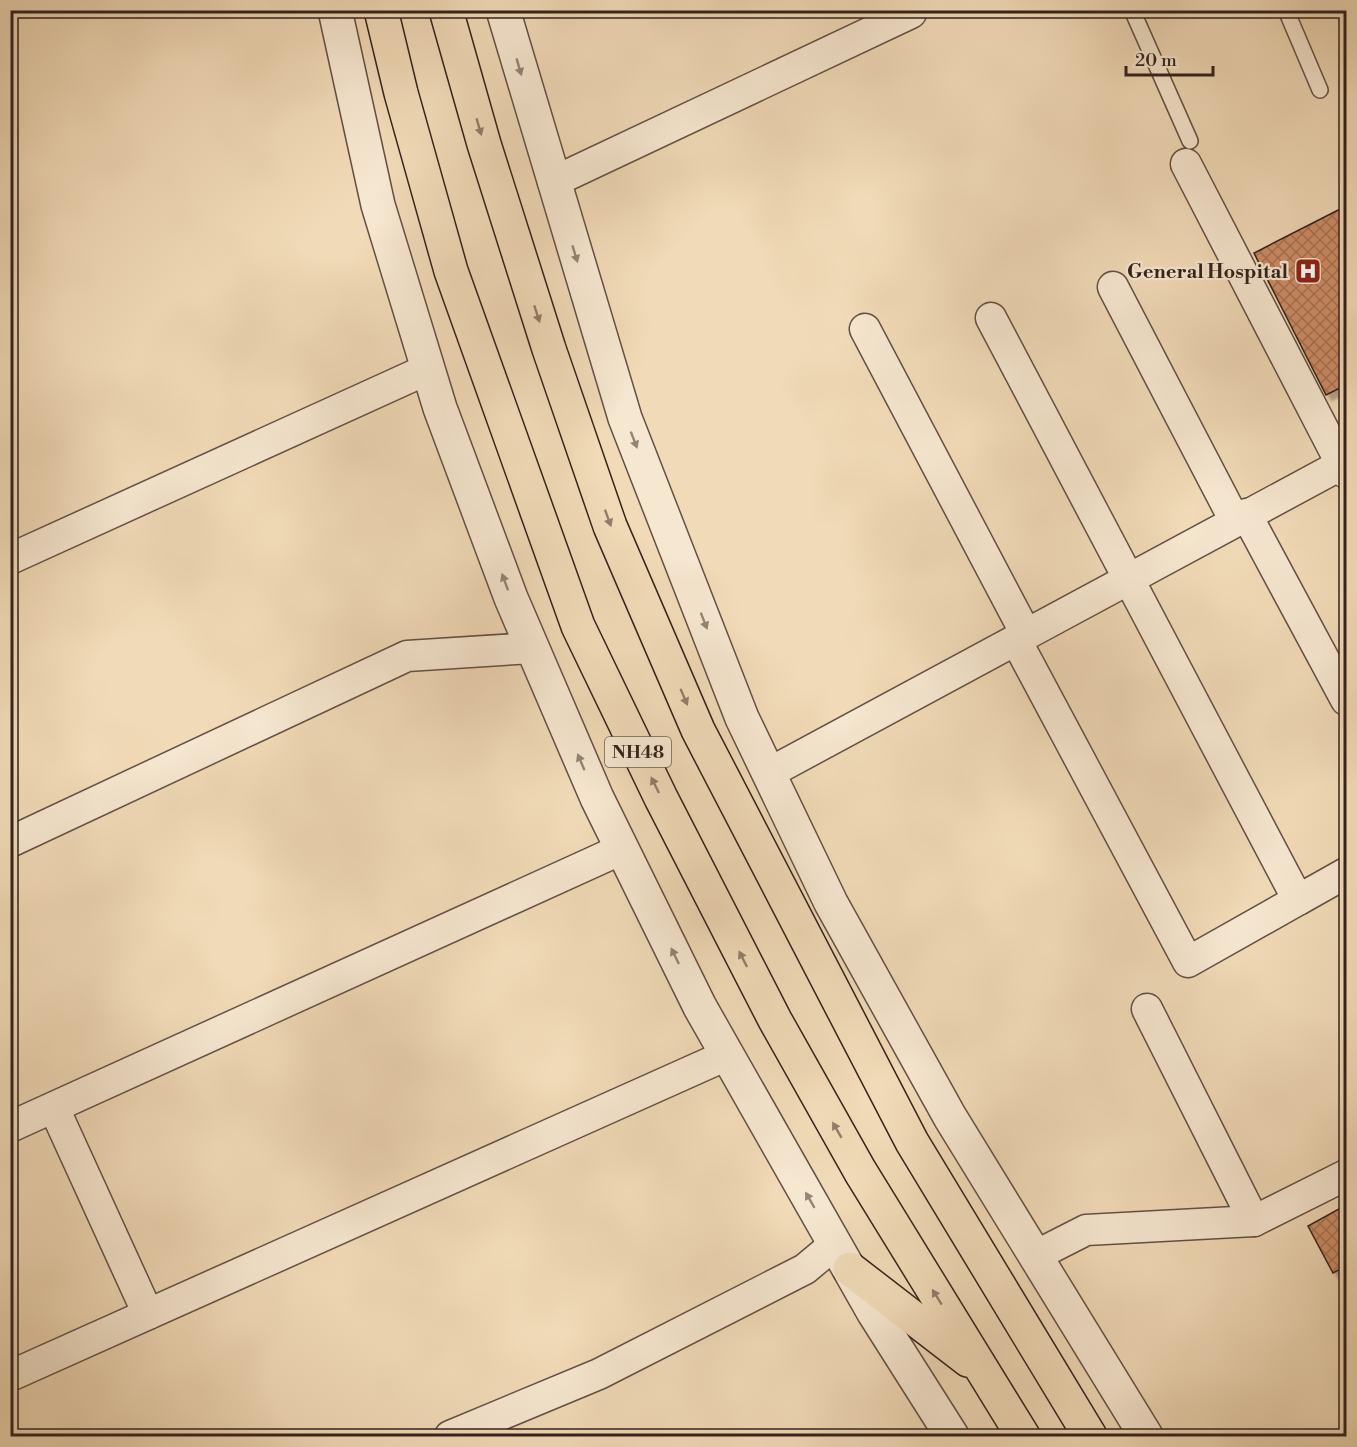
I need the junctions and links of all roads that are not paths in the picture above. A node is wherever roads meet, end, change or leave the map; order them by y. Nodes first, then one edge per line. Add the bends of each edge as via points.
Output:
1 (335, 10) edge
2 (381, 10) edge
3 (446, 10) edge
4 (503, 10) edge
5 (1132, 10) edge
6 (1286, 10) edge
7 (911, 13) dead end
8 (1320, 90) dead end
9 (1188, 152) joint
10 (553, 182) junction
11 (1113, 287) dead end
12 (991, 318) dead end
13 (865, 329) dead end
14 (428, 369) junction
15 (1345, 467) edge
16 (1241, 517) junction
17 (10, 559) edge
18 (1128, 579) junction
19 (1021, 637) junction
20 (532, 648) junction
21 (1347, 700) edge
22 (769, 773) junction
23 (10, 842) edge
24 (622, 849) junction
25 (1347, 873) edge
26 (1298, 900) junction
27 (1147, 1009) dead end
28 (727, 1055) junction
29 (54, 1108) junction
30 (10, 1127) edge
31 (1347, 1175) edge
32 (1254, 1221) junction
33 (842, 1256) junction
34 (1035, 1256) junction
35 (148, 1314) junction
36 (983, 1372) junction
37 (10, 1376) edge
38 (450, 1437) edge
39 (952, 1437) edge
40 (1023, 1437) edge
41 (1090, 1437) edge
42 (1146, 1437) edge

1 - 14 street via 378,205
36 -> 2 highway, NH48 via 860,1170 775,1020 578,626 451,271
3 -> 41 highway, NH48 via 549,349 610,526 698,730 912,1142
4 -> 10 street
5 - 9 lane
6 - 8 lane
7 - 10 street
9 - 15 street
10 -> 22 street via 625,418 742,718
11 - 16 street
12 - 18 street
13 - 19 street
14 - 17 street
20 -> 14 street
15 - 16 street
16 - 18 street
16 - 21 street
18 - 19 street
18 - 26 street
19 - 22 street
19 - 26 street via 1188,962
20 - 23 street via 407,656
24 -> 20 street
22 - 34 street via 831,903 950,1118
28 -> 24 street
24 - 29 street
25 - 26 street
27 - 32 street
33 -> 28 street
28 - 35 street
29 - 30 street
29 - 35 street
31 - 32 street
32 - 34 street via 1086,1230
33 - 36 highway
33 - 38 street via 806,1269 599,1374
33 - 39 street
34 - 42 street
35 - 37 street
36 - 40 highway, NH48

